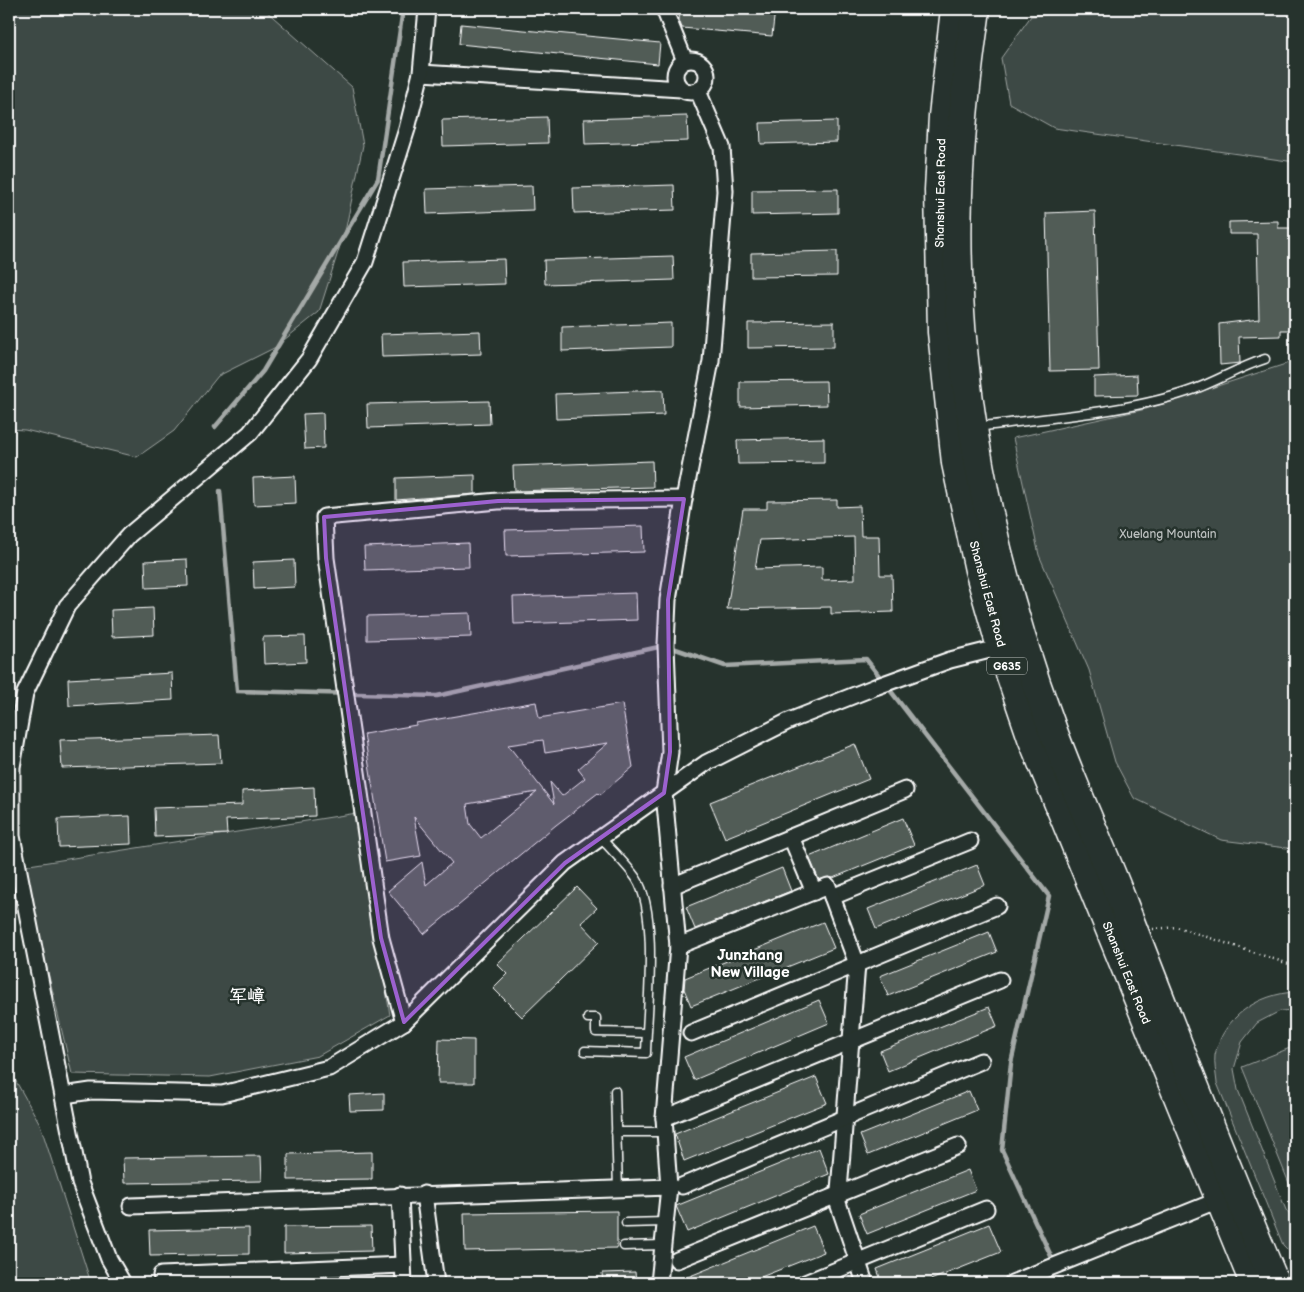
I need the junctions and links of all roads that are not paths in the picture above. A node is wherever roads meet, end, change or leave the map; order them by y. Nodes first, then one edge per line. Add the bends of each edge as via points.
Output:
1 (427, 9) edge
2 (664, 9) edge
3 (955, 9) edge
4 (976, 9) edge
5 (685, 61) junction
6 (421, 73) junction
7 (681, 89) junction
8 (698, 91) junction
9 (1265, 359) dead end
10 (973, 428) junction
11 (684, 499) junction
12 (1012, 644) junction
13 (905, 790) dead end
14 (664, 793) junction
15 (10, 804) edge
16 (10, 836) edge
17 (790, 837) junction
18 (601, 838) junction
19 (970, 841) dead end
20 (672, 886) junction
21 (814, 892) junction
22 (832, 897) junction
23 (997, 906) dead end
24 (678, 946) junction
25 (857, 964) junction
26 (1000, 980) dead end
27 (588, 1018) dead end
28 (404, 1022) junction
29 (646, 1033) junction
30 (691, 1033) dead end
31 (851, 1041) junction
32 (585, 1051) dead end
33 (981, 1061) dead end
34 (615, 1091) dead end
35 (64, 1095) junction
36 (844, 1118) junction
37 (665, 1125) junction
38 (616, 1132) junction
39 (958, 1146) dead end
40 (675, 1186) junction
41 (618, 1189) junction
42 (424, 1194) junction
43 (838, 1194) junction
44 (400, 1195) junction
45 (1228, 1196) junction
46 (131, 1206) dead end
47 (986, 1210) dead end
48 (665, 1222) junction
49 (626, 1223) dead end
50 (663, 1245) junction
51 (624, 1246) dead end
52 (677, 1260) dead end
53 (858, 1262) junction
54 (403, 1266) junction
55 (161, 1275) dead end
56 (1018, 1282) edge
57 (123, 1283) edge
58 (404, 1283) edge
59 (436, 1283) edge
60 (659, 1283) edge
61 (805, 1283) edge
62 (864, 1283) edge
63 (1254, 1283) edge
64 (1275, 1283) edge

1 - 6 street
2 - 5 street
3 - 12 highway, Shanshui East Road / G635 via 943,116 939,190 942,332 956,463 979,570
4 - 10 highway, Shanshui East Road / G635 via 967,70 958,197 958,276
5 - 7 street via 674,74
5 - 8 street via 701,63 706,69 705,85
6 - 7 street
6 - 15 street via 365,262 309,359 250,433 128,535 67,606 25,693 12,767
7 - 8 street
8 - 11 street via 722,147 725,191 711,361
9 - 10 lane via 1195,389 1144,402
10 - 12 highway, Shanshui East Road / G635
11 - 14 street via 668,600 666,645 670,752
11 - 28 street via 498,501 324,517 326,558 381,938
12 - 14 street via 950,660 789,721 706,763
12 - 45 highway, Shanshui East Road / G635 via 1053,732 1135,934
12 - 45 highway, Shanshui East Road / G635 via 1032,738
13 - 17 street
14 - 18 street
14 - 20 street
15 - 16 street
16 - 35 street
17 - 20 street
17 - 21 street
18 - 28 street via 566,862
18 - 29 lane via 636,879 648,911
19 - 22 street
20 - 24 street
21 - 22 street via 828,886
21 - 24 street
22 - 25 street
23 - 25 street
24 - 37 street
25 - 30 street
25 - 31 street
26 - 31 street
27 - 29 lane via 596,1018 596,1032
28 - 35 street via 329,1068 222,1094 91,1091
29 - 32 lane via 646,1053
31 - 36 street
31 - 37 street
33 - 36 street
34 - 38 lane
35 - 57 street via 80,1183 109,1259
36 - 40 street
36 - 43 street
37 - 38 lane
37 - 40 street
38 - 41 lane
39 - 43 street
40 - 41 street
40 - 48 street
41 - 42 street
42 - 44 street
42 - 59 street
43 - 52 street
43 - 53 street via 838,1204
44 - 46 street
44 - 54 street
45 - 56 street
45 - 63 highway, Shanshui East Road / G635
45 - 64 highway, Shanshui East Road / G635
47 - 53 street
48 - 49 lane
48 - 50 street
50 - 51 lane
50 - 60 street
53 - 61 street
53 - 62 street
54 - 55 street
54 - 58 street

